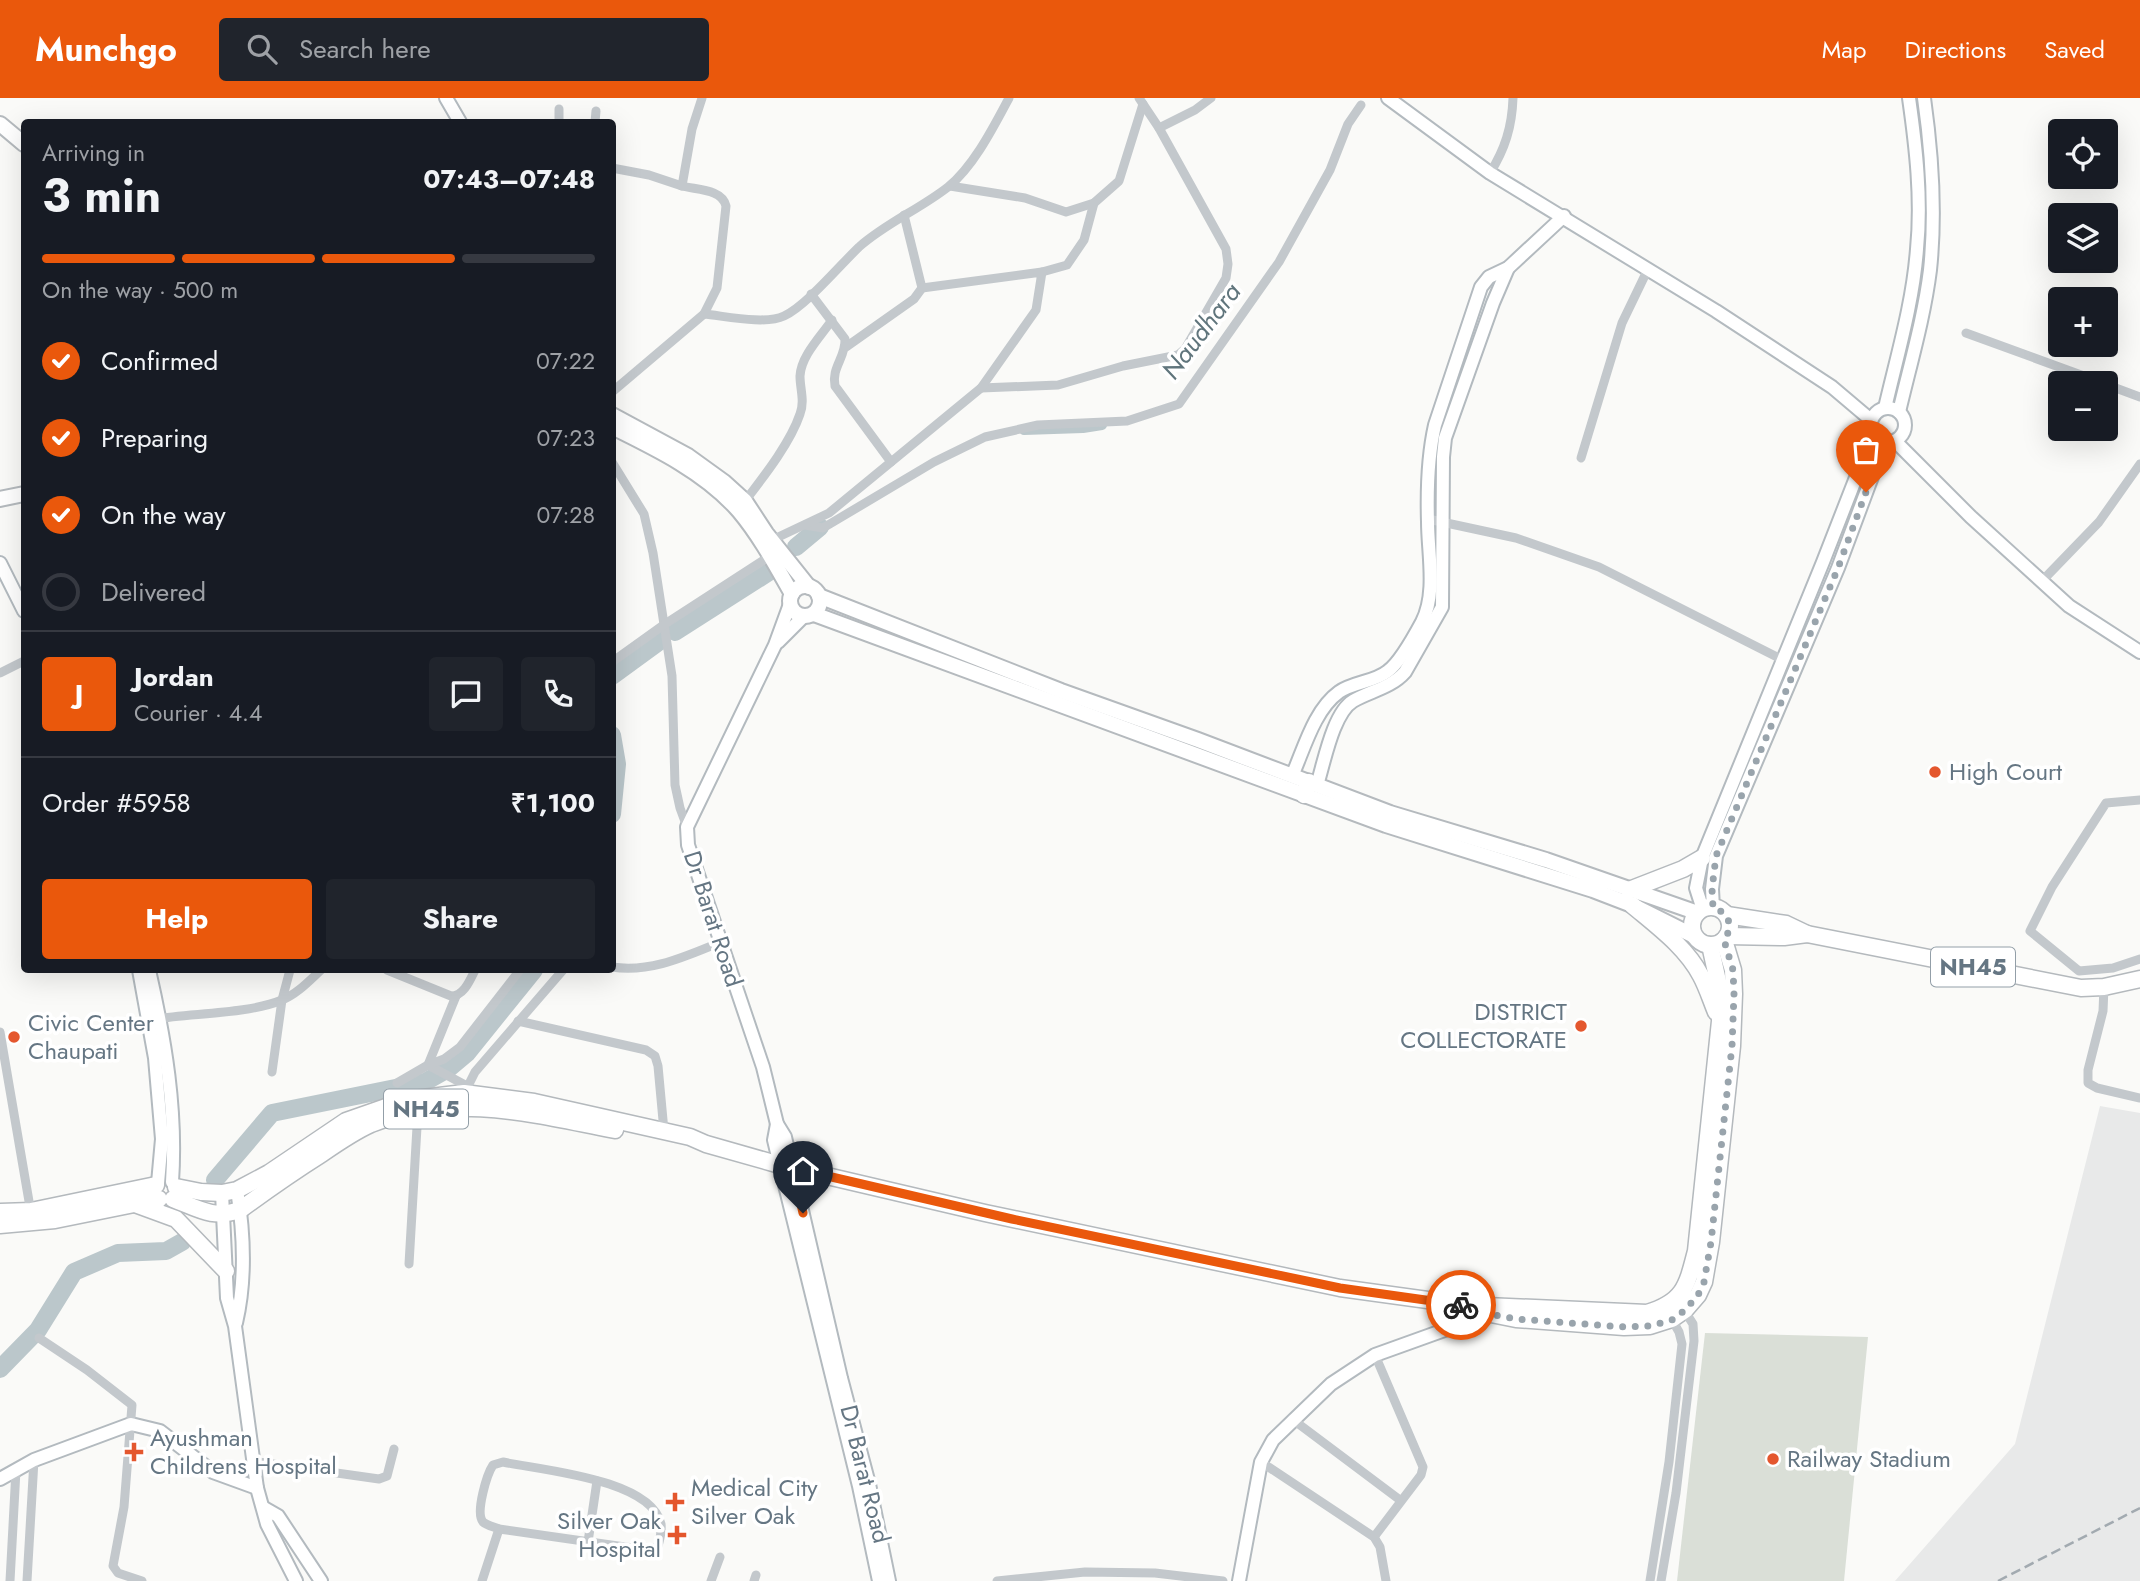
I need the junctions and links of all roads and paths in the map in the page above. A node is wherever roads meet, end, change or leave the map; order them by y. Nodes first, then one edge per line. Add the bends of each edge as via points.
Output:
1 (446, 98) edge
2 (702, 98) edge
3 (1009, 98) edge
4 (1211, 98) edge
5 (1388, 98) edge
6 (1513, 98) edge
7 (1909, 98) edge
8 (1924, 98) edge
9 (1141, 101) edge
10 (1361, 105) dead end
11 (559, 109) dead end
12 (596, 111) dead end
13 (458, 119) edge
14 (559, 119) edge
15 (595, 119) edge
16 (0, 124) edge
17 (1159, 128) junction
18 (21, 142) edge
19 (616, 168) edge
20 (1490, 173) junction
21 (682, 186) junction
22 (950, 186) junction
23 (1094, 202) junction
24 (904, 215) junction
25 (1564, 216) junction
26 (1508, 268) junction
27 (1647, 268) junction
28 (1042, 272) junction
29 (922, 288) junction
30 (811, 294) junction
31 (704, 314) junction
32 (832, 320) junction
33 (1966, 333) dead end
34 (846, 347) junction
35 (2069, 371) edge
36 (981, 388) junction
37 (616, 389) edge
38 (2118, 389) edge
39 (2140, 397) edge
40 (1885, 408) junction
41 (1899, 412) junction
42 (616, 417) edge
43 (1871, 420) junction
44 (616, 429) edge
45 (1873, 434) junction
46 (1890, 441) junction
47 (1581, 458) dead end
48 (891, 462) junction
49 (2140, 464) edge
50 (616, 468) edge
51 (21, 495) edge
52 (0, 499) edge
53 (742, 506) junction
54 (1427, 519) junction
55 (1444, 522) junction
56 (805, 525) junction
57 (772, 540) junction
58 (770, 556) junction
59 (0, 563) edge
60 (2042, 581) junction
61 (814, 592) junction
62 (791, 599) junction
63 (21, 605) edge
64 (809, 615) junction
65 (666, 624) junction
66 (775, 645) junction
67 (2140, 652) edge
68 (616, 659) edge
69 (1783, 660) junction
70 (21, 662) edge
71 (0, 673) edge
72 (1292, 776) junction
73 (1310, 787) junction
74 (2140, 800) edge
75 (687, 827) junction
76 (1702, 858) junction
77 (1631, 897) junction
78 (1710, 911) junction
79 (1807, 934) junction
80 (1714, 939) junction
81 (721, 942) junction
82 (2140, 959) edge
83 (616, 967) edge
84 (140, 973) edge
85 (149, 973) edge
86 (289, 973) edge
87 (318, 973) edge
88 (394, 973) edge
89 (473, 973) edge
90 (518, 973) edge
91 (560, 973) edge
92 (2140, 979) edge
93 (2104, 987) junction
94 (456, 996) junction
95 (282, 1000) junction
96 (154, 1019) junction
97 (518, 1021) junction
98 (1720, 1021) junction
99 (0, 1032) edge
100 (428, 1065) junction
101 (271, 1072) dead end
102 (397, 1083) dead end
103 (463, 1095) junction
104 (2140, 1098) edge
105 (418, 1110) junction
106 (664, 1131) junction
107 (706, 1144) junction
108 (786, 1166) junction
109 (166, 1189) junction
110 (230, 1191) junction
111 (135, 1204) junction
112 (0, 1212) edge
113 (232, 1212) junction
114 (31, 1217) junction
115 (0, 1225) edge
116 (410, 1264) dead end
117 (226, 1271) junction
118 (1675, 1309) junction
119 (1492, 1310) junction
120 (235, 1326) junction
121 (39, 1338) dead end
122 (1375, 1355) junction
123 (1292, 1419) junction
124 (131, 1424) junction
125 (394, 1449) dead end
126 (34, 1460) junction
127 (252, 1461) junction
128 (1261, 1462) junction
129 (16, 1470) junction
130 (0, 1479) edge
131 (597, 1481) junction
132 (257, 1488) junction
133 (1400, 1500) junction
134 (264, 1508) junction
135 (499, 1529) junction
136 (1374, 1537) junction
137 (588, 1542) junction
138 (720, 1557) dead end
139 (1121, 1577) edge
140 (10, 1581) edge
141 (27, 1581) edge
142 (142, 1581) edge
143 (296, 1581) edge
144 (321, 1581) edge
145 (482, 1581) edge
146 (710, 1581) edge
147 (879, 1581) edge
148 (890, 1581) edge
149 (998, 1581) edge
150 (1223, 1581) edge
151 (1240, 1581) edge
152 (1386, 1581) edge
153 (1650, 1581) edge
154 (1661, 1581) edge

1 - 13 street
2 - 21 street
3 - 22 street via 989,135
4 - 17 street
5 - 20 street
6 - 20 street via 1510,132
7 - 40 street via 1916,143 1917,250
8 - 41 street via 1931,161 1930,271
9 - 17 street
9 - 23 street via 1119,181
10 - 56 street via 1279,262 1179,404 1127,421 1038,425 985,437 823,528
11 - 14 street
12 - 15 street
16 - 18 main road
17 - 36 street via 1226,249 1228,264 1226,278 1185,349 1164,359 1058,385
19 - 21 street
20 - 25 street
21 - 31 street via 718,194 726,206 717,288
22 - 23 street via 1025,198 1066,212
22 - 24 street
23 - 28 street via 1084,240 1067,265
24 - 29 street
24 - 30 street via 861,246
25 - 26 street
25 - 27 street
26 - 54 street via 1489,277 1482,287 1435,425
26 - 55 street via 1445,438
27 - 43 street via 1832,387
27 - 47 street via 1622,323
28 - 29 street
28 - 36 street via 1036,310
29 - 34 street via 914,299
30 - 31 street via 784,317 768,320
30 - 32 street
31 - 37 street
32 - 34 street
32 - 53 street via 804,362 801,414
33 - 35 street
34 - 48 street via 833,377 835,386
36 - 48 street
38 - 39 street
40 - 41 street
40 - 43 street
41 - 46 street via 1904,430
42 - 53 main road via 688,456 724,482
43 - 45 street
44 - 53 main road via 690,470
45 - 46 street
45 - 69 street
46 - 60 street
46 - 78 street via 1716,856
48 - 56 street via 829,513
49 - 60 street via 2099,522
50 - 65 street via 644,514
51 - 52 main road
53 - 57 main road
53 - 58 main road
54 - 55 street
54 - 72 street via 1430,588 1422,622 1388,671 1340,691 1328,703
55 - 69 street via 1516,538 1599,567
55 - 73 street via 1443,595 1437,618 1398,680 1345,706
56 - 57 street
57 - 61 main road
58 - 62 main road
58 - 65 street
59 - 63 street
60 - 67 street via 2069,606
61 - 62 main road via 799,588
61 - 64 main road via 820,606
61 - 72 main road via 1061,691
62 - 64 main road via 795,612
62 - 66 street, Dr Barat Road
64 - 66 street, Dr Barat Road
64 - 73 main road
65 - 68 street
65 - 75 street via 675,785
66 - 75 street, Dr Barat Road
69 - 76 street
70 - 71 street
72 - 73 main road
73 - 77 main road via 1546,860
74 - 82 street via 2106,803 2052,887 2030,931 2079,971 2113,968
75 - 81 street, Dr Barat Road via 688,845
76 - 77 highway
76 - 78 street via 1696,888
77 - 78 main road
77 - 80 main road
77 - 98 highway via 1687,956
78 - 79 highway, NH45 via 1786,924
78 - 80 highway via 1730,925
78 - 80 highway via 1693,922
79 - 80 highway, NH45
79 - 93 highway, NH45 via 2059,985
80 - 98 highway
80 - 118 highway via 1733,970 1732,1046 1704,1282 1698,1295
81 - 83 street via 652,967
81 - 108 street, Dr Barat Road via 763,1067 777,1124 774,1140
84 - 96 street
85 - 96 street
86 - 95 street
87 - 95 street
88 - 94 street
89 - 94 street
90 - 100 street via 460,1047
91 - 97 street
92 - 93 highway, NH45
93 - 104 street via 2088,1083
94 - 100 street
95 - 96 street
95 - 101 street
96 - 109 street
97 - 103 street via 475,1072
97 - 106 street via 646,1050 655,1056
98 - 118 highway via 1696,1251
99 - 114 street
100 - 102 street
100 - 103 street
103 - 105 highway, NH45
103 - 106 highway, NH45 via 534,1102
103 - 107 highway, NH45 via 511,1111 691,1146
103 - 110 highway, NH45 via 379,1107 346,1121 269,1173
105 - 113 highway, NH45 via 368,1126
105 - 116 street
106 - 107 highway, NH45
107 - 108 highway, NH45
108 - 119 highway, NH45 via 1340,1288
108 - 147 street, Dr Barat Road
108 - 148 street, Dr Barat Road via 874,1502
109 - 110 highway
109 - 111 highway
109 - 113 highway via 211,1214
109 - 114 highway
110 - 113 street
111 - 114 highway
111 - 117 highway via 176,1219
112 - 114 highway
113 - 117 street
113 - 120 street via 243,1295
114 - 115 highway
117 - 120 street
118 - 119 highway, NH45 via 1647,1313
118 - 153 street via 1682,1344 1670,1461
118 - 154 street via 1693,1324 1694,1341
119 - 122 street
120 - 127 street
121 - 124 street via 132,1405
122 - 123 street via 1331,1384
122 - 133 street via 1423,1467
123 - 128 street
123 - 133 street
124 - 126 street
124 - 132 street via 160,1431 213,1472
124 - 142 street via 113,1566 118,1573
125 - 127 street via 387,1476 379,1479
126 - 129 street
126 - 141 street
127 - 132 street
128 - 136 street
128 - 151 street
129 - 130 street
129 - 140 street
131 - 135 street via 503,1462 493,1465 480,1519
131 - 137 street
131 - 137 street via 641,1498 656,1512 660,1536 658,1546 646,1550
132 - 134 street
133 - 136 street
134 - 143 street via 267,1524
134 - 144 street via 278,1516
135 - 137 street
135 - 145 street
136 - 152 street
138 - 146 street
139 - 149 street via 1085,1572
139 - 150 street via 1155,1573

